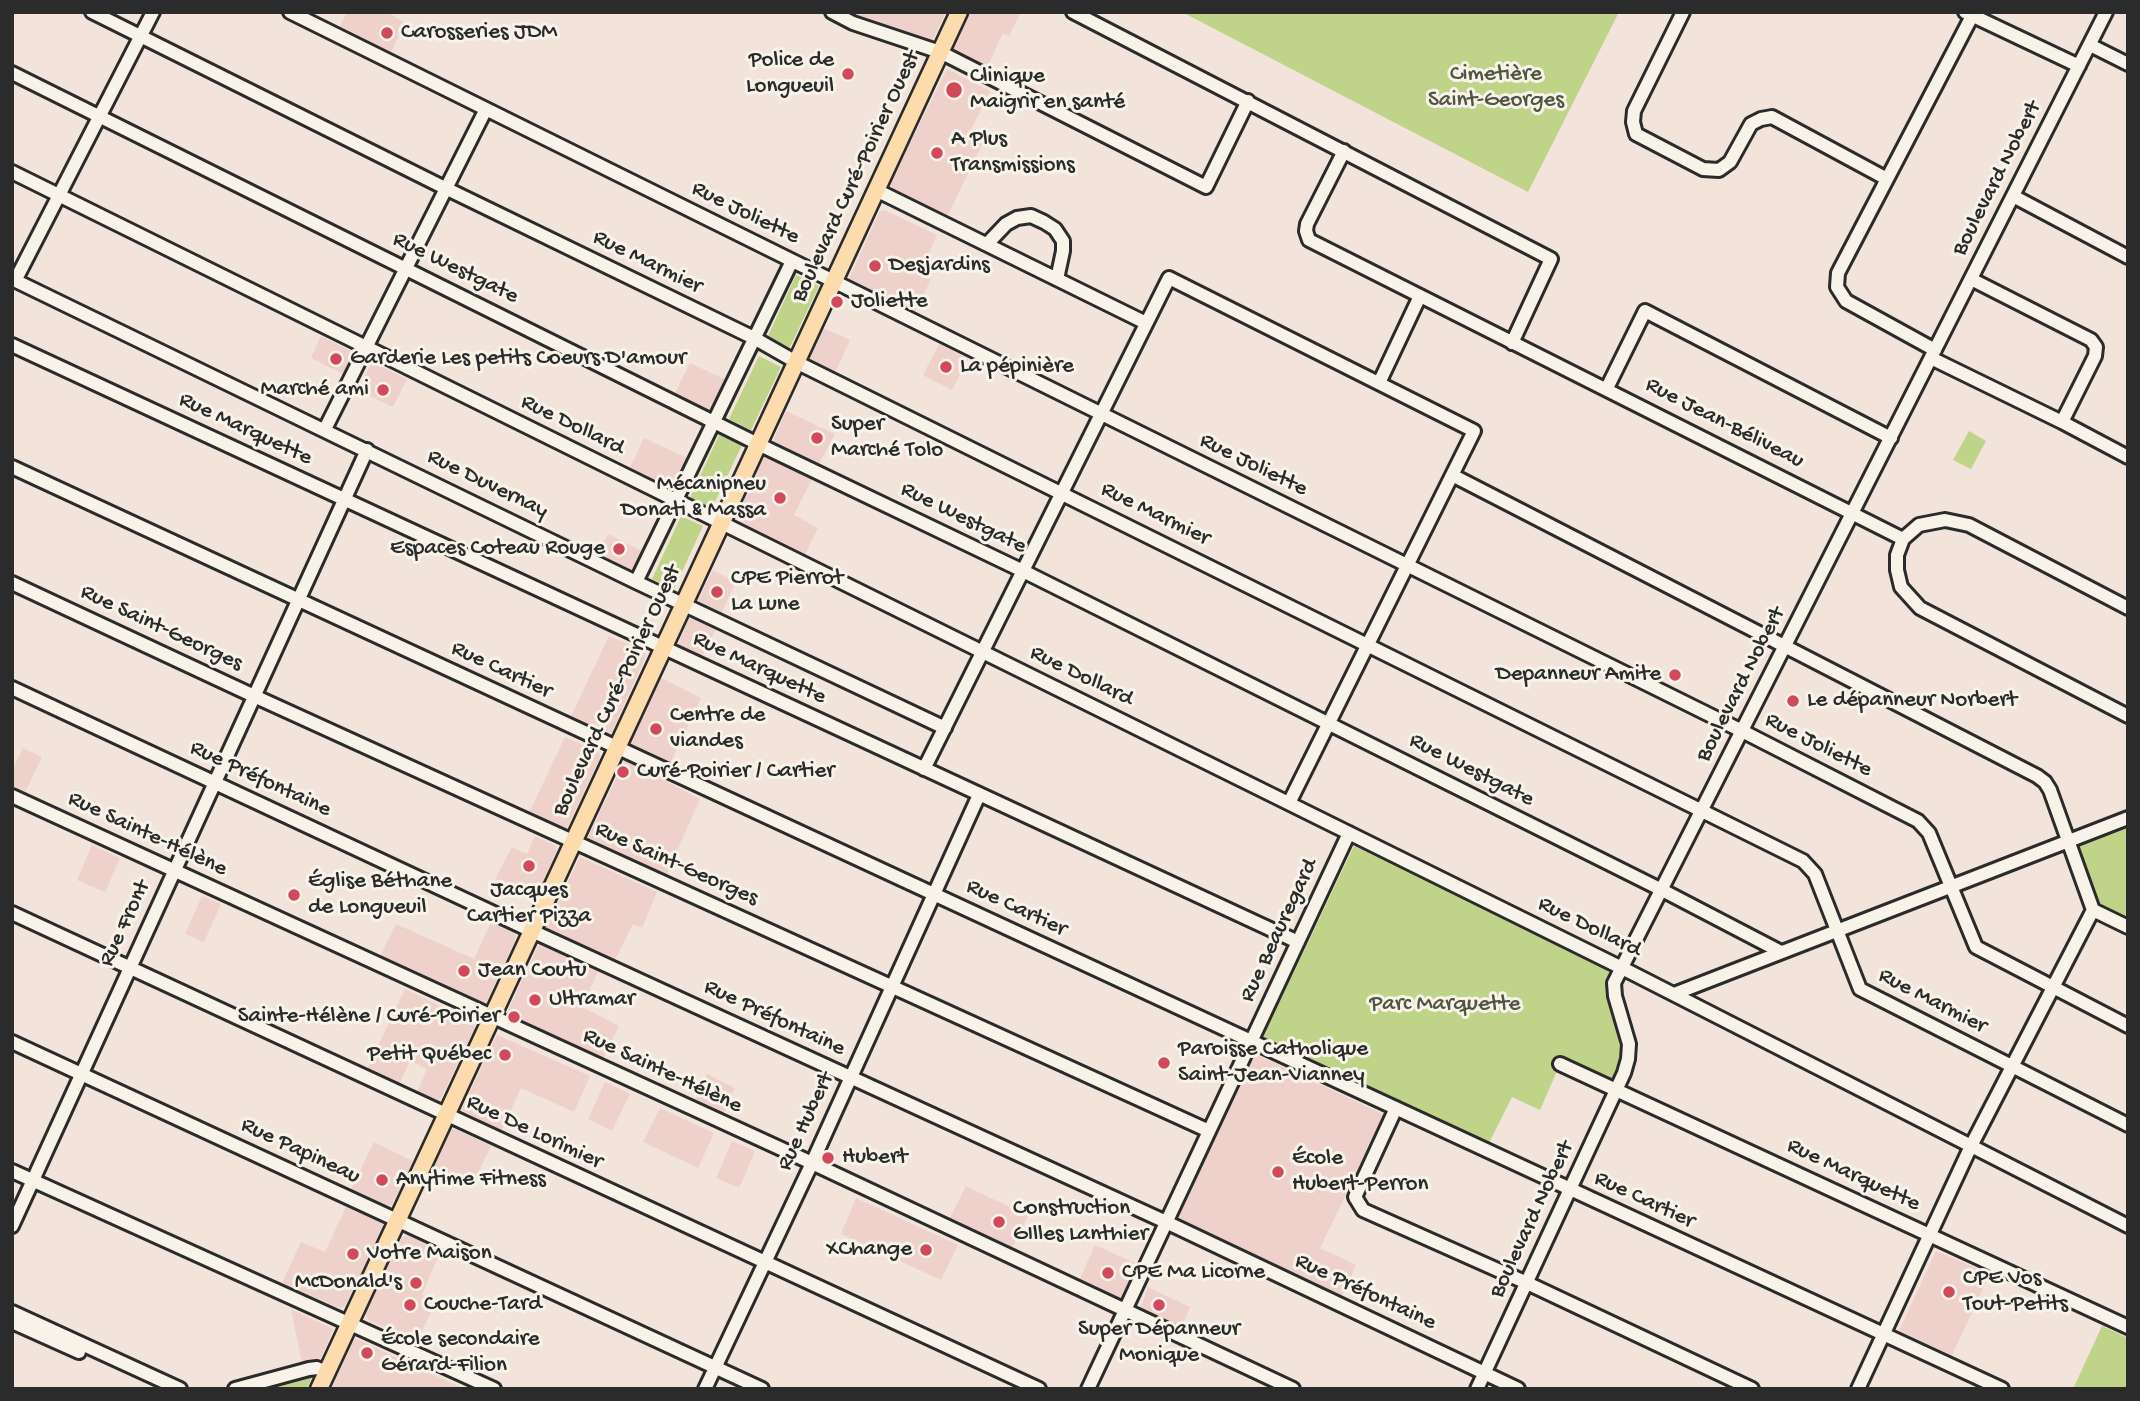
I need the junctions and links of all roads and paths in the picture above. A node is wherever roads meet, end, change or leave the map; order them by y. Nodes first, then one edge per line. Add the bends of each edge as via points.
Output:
1 (92, 12) edge
2 (153, 12) edge
3 (290, 12) edge
4 (832, 12) edge
5 (959, 12) edge
6 (1073, 12) edge
7 (1683, 12) edge
8 (2106, 12) edge
9 (1969, 14) edge
10 (141, 37) junction
11 (2090, 45) junction
12 (940, 52) junction
13 (2128, 64) edge
14 (2079, 66) junction
15 (12, 73) edge
16 (1248, 101) junction
17 (486, 109) junction
18 (100, 117) junction
19 (1344, 151) junction
20 (12, 173) edge
21 (1887, 179) junction
22 (446, 188) junction
23 (876, 190) junction
24 (59, 196) junction
25 (2013, 196) junction
26 (987, 244) junction
27 (2128, 257) edge
28 (792, 261) junction
29 (407, 269) junction
30 (1057, 279) junction
31 (1971, 279) junction
32 (14, 280) edge
33 (834, 281) junction
34 (1420, 296) junction
35 (1146, 323) junction
36 (754, 338) junction
37 (1512, 343) junction
38 (12, 345) edge
39 (366, 348) junction
40 (1933, 354) junction
41 (796, 362) junction
42 (1379, 383) junction
43 (1607, 388) junction
44 (1101, 414) junction
45 (714, 422) junction
46 (2062, 422) junction
47 (325, 429) junction
48 (1891, 438) junction
49 (758, 444) junction
50 (367, 450) junction
51 (2128, 457) edge
52 (12, 467) edge
53 (1452, 475) junction
54 (1062, 492) junction
55 (345, 499) junction
56 (676, 501) junction
57 (1853, 513) junction
58 (721, 523) junction
59 (1903, 539) junction
60 (1407, 565) junction
61 (1023, 571) junction
62 (636, 582) junction
63 (12, 583) edge
64 (298, 600) junction
65 (684, 604) junction
66 (2128, 608) edge
67 (1368, 645) junction
68 (663, 648) junction
69 (1784, 648) junction
70 (982, 652) junction
71 (12, 688) edge
72 (254, 696) junction
73 (2128, 716) edge
74 (1328, 723) junction
75 (945, 728) junction
76 (1742, 731) junction
77 (617, 747) junction
78 (924, 769) junction
79 (215, 782) junction
80 (979, 795) junction
81 (12, 796) edge
82 (1289, 803) junction
83 (1702, 811) junction
84 (2128, 818) edge
85 (1349, 833) junction
86 (2069, 841) junction
87 (573, 842) junction
88 (174, 871) junction
89 (1951, 886) junction
90 (1662, 890) junction
91 (934, 895) junction
92 (2093, 910) junction
93 (12, 913) edge
94 (2128, 927) edge
95 (532, 931) junction
96 (1835, 931) junction
97 (1298, 942) junction
98 (1781, 952) junction
99 (130, 967) junction
100 (1622, 968) junction
101 (893, 986) junction
102 (2053, 988) junction
103 (1674, 994) junction
104 (492, 1017) junction
105 (2128, 1026) edge
106 (12, 1041) edge
107 (1251, 1041) junction
108 (1560, 1064) dead end
109 (2013, 1067) junction
110 (81, 1074) junction
111 (851, 1077) junction
112 (1616, 1091) junction
113 (1396, 1108) junction
114 (446, 1116) junction
115 (2128, 1125) edge
116 (1209, 1131) junction
117 (1971, 1146) junction
118 (812, 1163) junction
119 (12, 1171) edge
120 (32, 1180) junction
121 (1570, 1189) junction
122 (398, 1221) junction
123 (1166, 1222) junction
124 (12, 1226) edge
125 (2128, 1226) edge
126 (1929, 1234) junction
127 (763, 1262) junction
128 (1527, 1283) junction
129 (1125, 1310) junction
130 (12, 1312) edge
131 (12, 1322) edge
132 (350, 1323) junction
133 (2128, 1327) edge
134 (1882, 1334) junction
135 (715, 1367) junction
136 (327, 1372) junction
137 (1485, 1373) junction
138 (160, 1389) edge
139 (180, 1389) edge
140 (235, 1389) edge
141 (319, 1389) edge
142 (494, 1389) edge
143 (705, 1389) edge
144 (762, 1389) edge
145 (1039, 1389) edge
146 (1088, 1389) edge
147 (1293, 1389) edge
148 (1477, 1389) edge
149 (1518, 1389) edge
150 (1752, 1389) edge
151 (1858, 1389) edge
152 (2002, 1389) edge

1 - 10 street, Rue Marmier
2 - 10 street
3 - 17 street, Rue Joliette
4 - 12 street
5 - 12 main road, Boulevard Curé-Poirier Ouest
6 - 16 street
7 - 21 street via 1634,111 1636,134 1703,169 1719,170 1730,162 1751,124 1772,117
8 - 11 street, Boulevard Nobert
9 - 14 street
9 - 21 street
10 - 18 street
10 - 22 street, Rue Marmier
11 - 13 street
11 - 14 street, Boulevard Nobert
12 - 16 street via 1206,187
12 - 23 main road, Boulevard Curé-Poirier Ouest
14 - 25 street, Boulevard Nobert
15 - 18 street, Rue Westgate
16 - 19 street
17 - 22 street
17 - 28 street, Rue Joliette
18 - 24 street
18 - 29 street, Rue Westgate
19 - 34 street, Rue Jean-Béliveau via 1307,225 1309,240
19 - 37 street via 1551,259
20 - 24 street, Rue Dollard
21 - 40 street via 1838,273 1837,287 1846,301
22 - 29 street
22 - 36 street, Rue Marmier
23 - 26 street
23 - 33 main road, Boulevard Curé-Poirier Ouest
24 - 32 street
24 - 39 street, Rue Dollard
25 - 27 street
25 - 31 street, Boulevard Nobert
26 - 30 street
26 - 30 street via 1017,218 1031,216 1044,222 1063,241
28 - 33 street, Rue Joliette
28 - 36 street, Boulevard Curé-Poirier Ouest
29 - 39 street
29 - 45 street, Rue Westgate
30 - 35 street
31 - 40 street, Boulevard Nobert
31 - 46 street via 2091,340 2096,347
32 - 47 street, Rue Duvernay
33 - 41 main road, Boulevard Curé-Poirier Ouest
33 - 44 street, Rue Joliette
34 - 37 street, Rue Jean-Béliveau
34 - 42 street
35 - 42 street via 1169,278
35 - 44 street
36 - 41 street, Rue Marmier
36 - 45 street, Boulevard Curé-Poirier Ouest
37 - 43 street, Rue Jean-Béliveau
38 - 55 street, Rue Marquette
39 - 47 street
39 - 56 street, Rue Dollard
40 - 46 street
40 - 48 street, Boulevard Nobert
41 - 49 main road, Boulevard Curé-Poirier Ouest
41 - 54 street, Rue Marmier
42 - 53 street via 1474,431
43 - 48 street via 1645,311
43 - 57 street, Rue Jean-Béliveau
44 - 54 street
44 - 60 street, Rue Joliette
45 - 49 street, Rue Westgate
45 - 56 street, Boulevard Curé-Poirier Ouest
46 - 51 street
47 - 50 street, Rue Duvernay
48 - 57 street, Boulevard Nobert
49 - 58 main road, Boulevard Curé-Poirier Ouest
49 - 61 street, Rue Westgate
50 - 55 street, Rue Front
50 - 62 street, Rue Duvernay
52 - 64 street, Rue Cartier
53 - 60 street
53 - 69 street
54 - 61 street
54 - 67 street, Rue Marmier
55 - 64 street, Rue Front
55 - 68 street, Rue Marquette
56 - 58 street, Rue Dollard
56 - 62 street, Boulevard Curé-Poirier Ouest
57 - 59 street, Rue Jean-Béliveau
57 - 69 street, Boulevard Nobert
58 - 65 main road, Boulevard Curé-Poirier Ouest
58 - 70 street, Rue Dollard
59 - 66 street via 1919,525 1945,520 1969,525
59 - 73 street via 1897,555 1901,587 1920,608
60 - 67 street
60 - 76 street, Rue Joliette
61 - 70 street
61 - 74 street, Rue Westgate
62 - 65 street, Rue Duvernay
63 - 72 street, Rue Saint-Georges
64 - 72 street, Rue Front
64 - 77 street, Rue Cartier
65 - 68 main road, Boulevard Curé-Poirier Ouest
65 - 75 street, Rue Duvernay
67 - 74 street
67 - 83 street, Rue Marmier
68 - 77 main road, Boulevard Curé-Poirier Ouest
68 - 78 street, Rue Marquette
69 - 76 street, Boulevard Nobert
69 - 86 street via 2037,776 2050,790
70 - 75 street
70 - 82 street, Rue Dollard
71 - 79 street, Rue Préfontaine
72 - 79 street, Rue Front
72 - 87 street, Rue Saint-Georges
74 - 82 street
74 - 90 street, Rue Westgate
75 - 78 street
76 - 83 street, Boulevard Nobert
76 - 89 street, Rue Joliette via 1918,821 1929,833
77 - 87 main road, Boulevard Curé-Poirier Ouest
77 - 91 street, Rue Cartier
78 - 80 street, Rue Marquette
79 - 88 street, Rue Front
79 - 95 street, Rue Préfontaine
80 - 91 street, Rue Hubert
80 - 97 street, Rue Marquette
81 - 88 street, Rue Sainte-Hélène
82 - 85 street, Rue Dollard
83 - 90 street, Boulevard Nobert
83 - 96 street, Rue Marmier via 1810,867
84 - 86 street
85 - 97 street, Rue Beauregard
85 - 100 street, Rue Dollard
86 - 89 street
86 - 92 street
87 - 95 main road, Boulevard Curé-Poirier Ouest
87 - 101 street, Rue Saint-Georges
88 - 99 street, Rue Front
88 - 104 street, Rue Sainte-Hélène
89 - 96 street
89 - 102 street, Rue Joliette via 1976,947
90 - 98 street, Rue Westgate
90 - 100 street, Boulevard Nobert
91 - 101 street, Rue Hubert
91 - 107 street, Rue Cartier
92 - 94 street
92 - 102 street
93 - 99 street, Rue De Lorimier
95 - 104 main road, Boulevard Curé-Poirier Ouest
95 - 111 street, Rue Préfontaine
96 - 98 street
96 - 109 street, Rue Marmier via 1860,989
97 - 107 street, Rue Beauregard
98 - 103 street
99 - 110 street, Rue Front
99 - 114 street, Rue De Lorimier
100 - 103 street, Rue Dollard
100 - 112 street, Boulevard Nobert via 1614,983 1615,996 1629,1044
101 - 111 street, Rue Hubert
101 - 116 street, Rue Saint-Georges
102 - 105 street, Rue Joliette
102 - 109 street
103 - 117 street, Rue Dollard
104 - 114 main road, Boulevard Curé-Poirier Ouest
104 - 118 street, Rue Sainte-Hélène
106 - 110 street, Rue Papineau
107 - 113 street, Rue Cartier
107 - 116 street, Rue Beauregard
108 - 112 street, Rue Marquette
109 - 115 street, Rue Marmier
109 - 117 street
110 - 120 street, Rue Front
110 - 122 street, Rue Papineau
111 - 118 street, Rue Hubert
111 - 123 street, Rue Préfontaine
112 - 121 street, Boulevard Nobert
112 - 126 street, Rue Marquette
113 - 121 street, Rue Cartier
113 - 128 street via 1355,1196 1363,1210
114 - 122 main road, Boulevard Curé-Poirier Ouest
114 - 127 street, Rue De Lorimier
116 - 123 street, Rue Beauregard
117 - 125 street, Rue Dollard
117 - 126 street
118 - 127 street, Rue Hubert
118 - 129 street, Rue Sainte-Hélène
119 - 120 street
120 - 124 street, Rue Front
120 - 132 street
121 - 128 street, Boulevard Nobert
121 - 134 street, Rue Cartier
122 - 132 main road, Boulevard Curé-Poirier Ouest
122 - 135 street, Rue Papineau
123 - 129 street, Rue Beauregard
123 - 137 street, Rue Préfontaine
126 - 133 street, Rue Marquette
126 - 134 street
127 - 135 street, Rue Hubert
127 - 145 street, Rue De Lorimier
128 - 137 street, Boulevard Nobert
128 - 150 street
129 - 146 street, Rue Beauregard
129 - 147 street, Rue Sainte-Hélène
130 - 139 street
131 - 138 street
132 - 136 main road, Boulevard Curé-Poirier Ouest
132 - 142 street
134 - 151 street
134 - 152 street, Rue Cartier
135 - 143 street, Rue Hubert
135 - 144 street, Rue Papineau
136 - 140 street via 313,1368
136 - 141 main road, Boulevard Curé-Poirier Ouest
137 - 148 street, Boulevard Nobert
137 - 149 street, Rue Préfontaine

